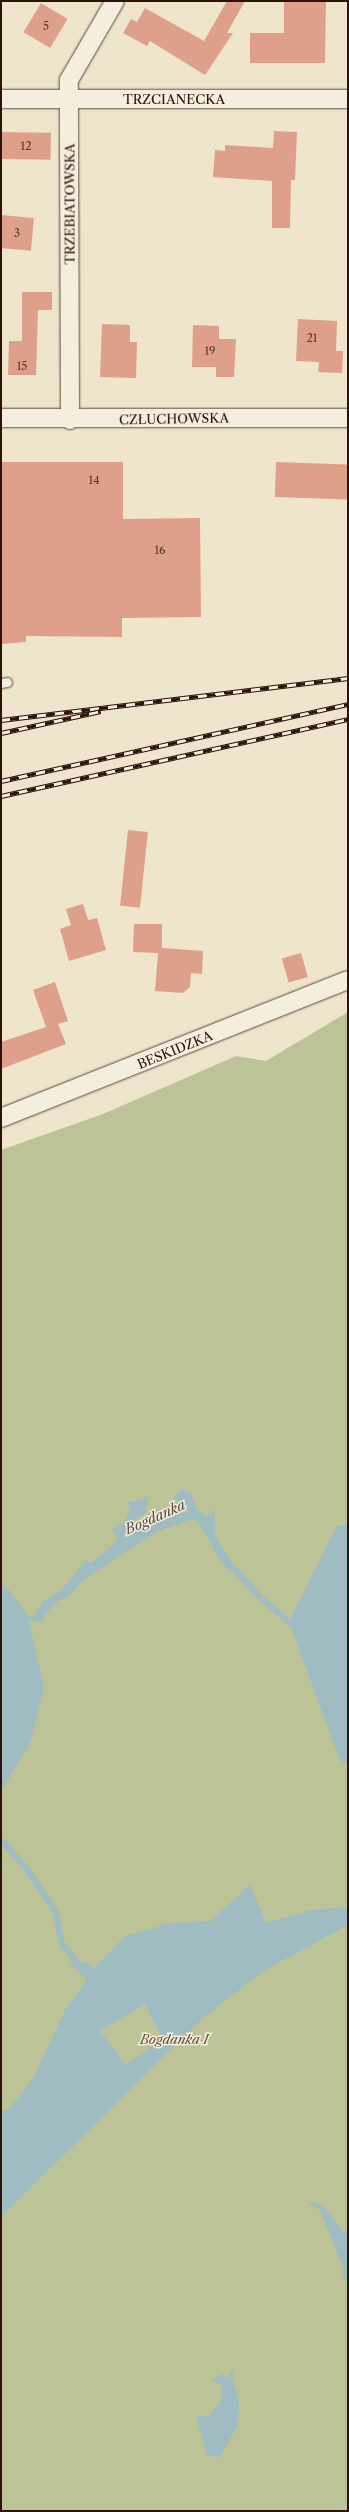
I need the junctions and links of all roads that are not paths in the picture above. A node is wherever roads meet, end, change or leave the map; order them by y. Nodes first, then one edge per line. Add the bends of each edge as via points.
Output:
1 (115, 1) edge
2 (1, 99) edge
3 (348, 99) edge
4 (69, 100) junction
5 (1, 418) edge
6 (348, 418) edge
7 (70, 420) junction
8 (348, 980) edge
9 (1, 1118) edge

1 - 4 street, TRZEBIATOWSKA via 69,80
2 - 4 street, TRZCIANECKA
3 - 4 street, TRZCIANECKA
4 - 7 street, TRZEBIATOWSKA
5 - 7 street, CZŁUCHOWSKA
6 - 7 street, CZŁUCHOWSKA
8 - 9 street, BESKIDZKA

